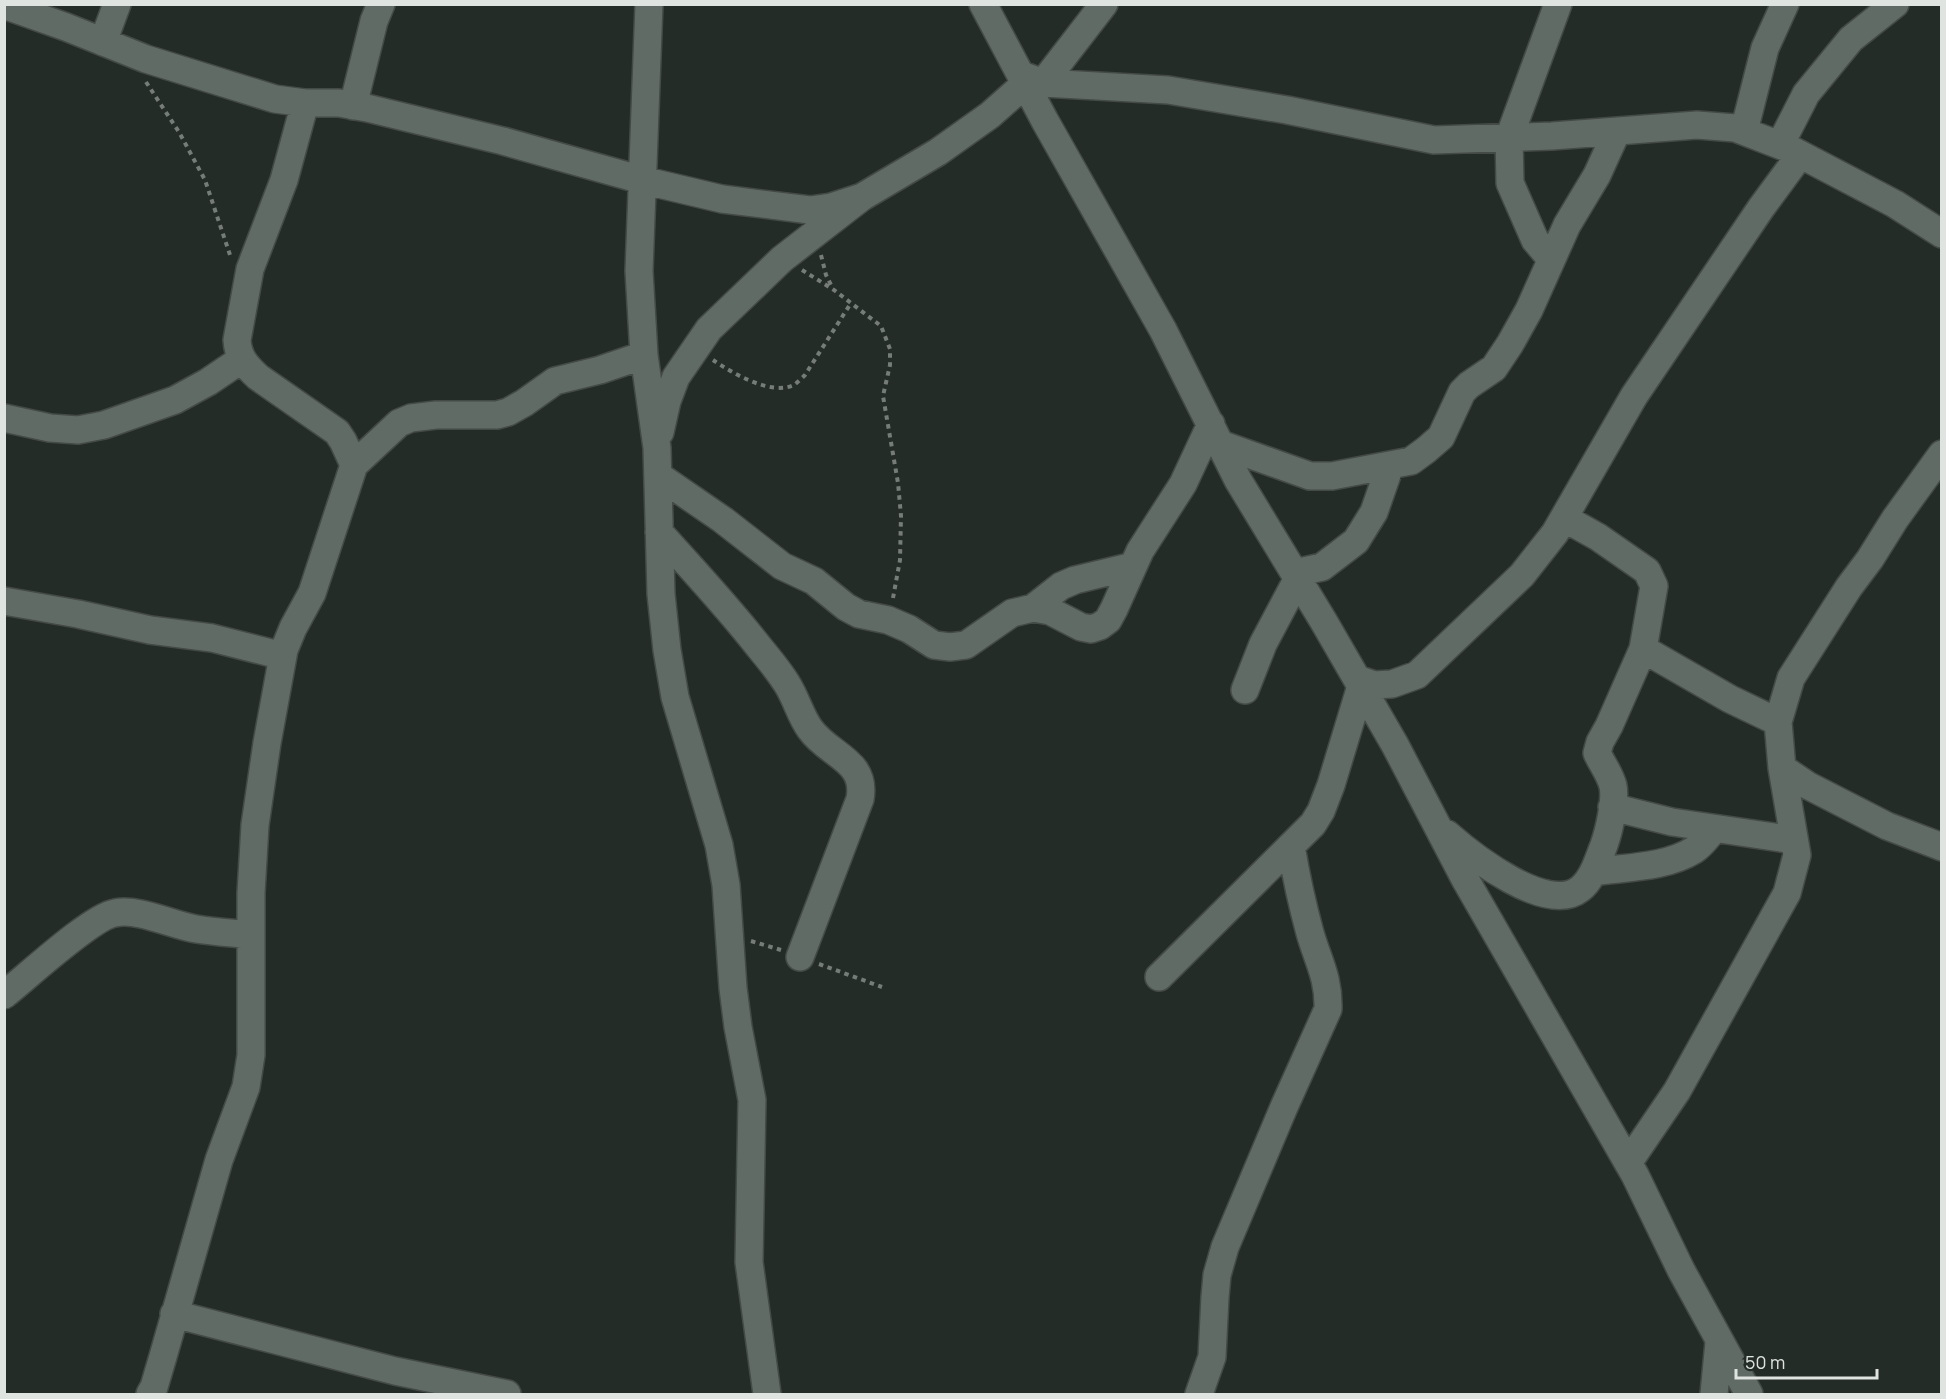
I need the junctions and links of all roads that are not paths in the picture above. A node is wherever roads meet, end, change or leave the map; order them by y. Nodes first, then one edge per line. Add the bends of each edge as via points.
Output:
1 (117, 4) edge
2 (381, 4) edge
3 (649, 4) edge
4 (983, 4) edge
5 (1104, 4) edge
6 (1558, 4) edge
7 (1785, 4) edge
8 (1895, 4) edge
9 (4, 5) edge
10 (103, 42) junction
11 (1030, 80) junction
12 (305, 103) junction
13 (353, 106) junction
14 (1617, 131) junction
15 (1744, 131) junction
16 (1509, 138) junction
17 (1790, 150) junction
18 (642, 180) junction
19 (862, 197) junction
20 (1941, 234) edge
21 (1551, 259) junction
22 (644, 355) junction
23 (242, 359) junction
24 (4, 418) edge
25 (1215, 434) junction
26 (657, 448) junction
27 (1941, 454) edge
28 (354, 465) junction
29 (1390, 466) junction
30 (658, 476) junction
31 (1564, 518) junction
32 (659, 532) junction
33 (1133, 567) junction
34 (1296, 576) junction
35 (4, 601) edge
36 (1033, 608) junction
37 (1643, 650) junction
38 (284, 656) junction
39 (1359, 682) junction
40 (1245, 690) dead end
41 (1778, 722) junction
42 (1782, 768) junction
43 (1612, 807) junction
44 (1438, 826) junction
45 (1714, 829) junction
46 (1794, 840) junction
47 (1291, 846) junction
48 (1941, 847) edge
49 (1593, 872) junction
50 (251, 935) junction
51 (800, 957) dead end
52 (1159, 977) dead end
53 (4, 995) edge
54 (1628, 1163) junction
55 (174, 1314) junction
56 (1719, 1342) junction
57 (392, 1383) edge
58 (150, 1395) edge
59 (507, 1395) edge
60 (767, 1395) edge
61 (1199, 1395) edge
62 (1714, 1395) edge
63 (1749, 1395) edge

1 - 10 street
2 - 13 street
3 - 18 street
4 - 11 street
5 - 11 street
6 - 16 street
7 - 15 street via 1765,48
8 - 17 street via 1851,39 1806,94
9 - 10 street
10 - 12 street via 275,99
11 - 16 street via 1168,90 1434,140
11 - 19 street via 990,116
11 - 25 street via 1045,121 1163,330
12 - 13 street
12 - 23 street via 284,180 250,269 237,340
13 - 18 street via 503,141
14 - 15 street via 1697,125
14 - 16 street
14 - 21 street
15 - 17 street
16 - 21 street via 1510,183 1535,240
17 - 20 street via 1895,204
17 - 31 street via 1755,217 1634,396
18 - 19 street via 722,199 810,210
18 - 22 street via 639,271
19 - 26 street via 785,256 709,330 676,377
21 - 29 street via 1510,344 1494,368 1462,392 1441,437 1411,461
22 - 26 street
22 - 28 street via 555,381 508,412 411,418 399,423
23 - 24 street via 175,400 104,425 60,429
23 - 28 street via 258,377 337,432
25 - 29 street via 1310,476
25 - 33 street
25 - 34 street
26 - 30 street
27 - 41 street via 1791,678
28 - 38 street via 312,593 293,628
29 - 34 street via 1374,512 1356,541 1322,567
30 - 32 street
30 - 36 street via 782,566 814,581 846,607 909,629 934,645 966,645 1012,613
31 - 37 street via 1647,571 1654,586
31 - 39 street via 1522,575 1417,675 1392,684 1374,686
32 - 51 street via 788,684 811,731 855,769 860,778 860,799
32 - 60 street via 661,594 675,697 719,845 726,885 737,1017 752,1100 749,1262
33 - 36 street via 1068,583
33 - 36 street via 1114,609 1100,626 1081,627 1050,611
34 - 39 street
34 - 40 street
35 - 38 street via 212,638
37 - 41 street
37 - 43 street via 1597,753 1613,788
38 - 50 street via 255,825
39 - 44 street
39 - 47 street via 1321,811
41 - 42 street
42 - 46 street
42 - 48 street via 1887,826
43 - 45 street
43 - 49 street
44 - 49 street via 1470,854 1533,892 1561,896 1579,890
44 - 54 street
45 - 46 street
45 - 49 street via 1697,848 1677,859
46 - 54 street via 1797,855 1787,893 1677,1091
47 - 52 street
47 - 61 street via 1299,895 1329,993 1328,1009 1225,1247 1217,1275 1212,1357
50 - 53 street via 196,929 118,912 90,925
50 - 55 street via 246,1087 219,1160
54 - 56 street
55 - 57 street
55 - 58 street
56 - 62 street
56 - 63 street
57 - 59 street

